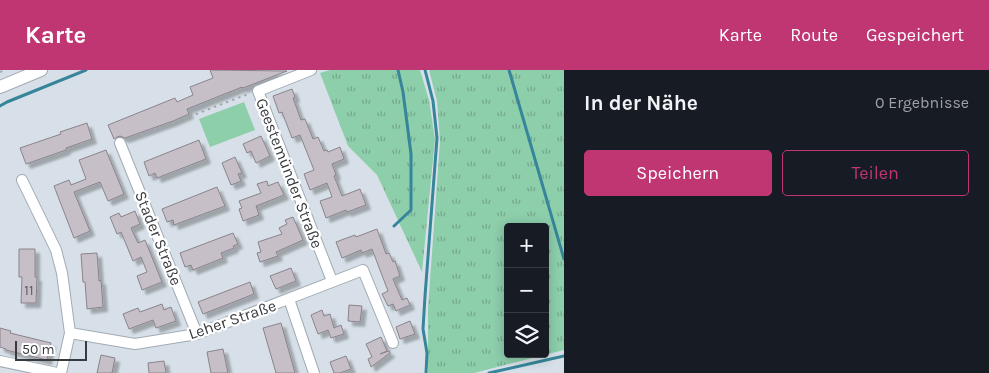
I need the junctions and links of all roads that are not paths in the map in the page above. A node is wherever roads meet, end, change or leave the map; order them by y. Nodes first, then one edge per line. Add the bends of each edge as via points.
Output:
1 (41, 70) edge
2 (312, 70) edge
3 (0, 87) edge
4 (120, 143) road end
5 (22, 180) dead end
6 (332, 281) junction
7 (289, 299) junction
8 (70, 333) junction
9 (197, 334) junction
10 (393, 343) dead end
11 (0, 360) edge
12 (57, 373) edge
13 (61, 373) edge
14 (314, 373) edge

1 - 3 main road
2 - 6 street, Geestemünder Straße via 258,91
4 - 9 street, Stader Straße
5 - 8 street via 56,250
6 - 7 street, Leher Straße
6 - 10 street, Leher Straße via 364,270
7 - 9 street, Leher Straße
7 - 14 street
8 - 9 street, Leher Straße via 135,344
8 - 13 street
11 - 12 street

